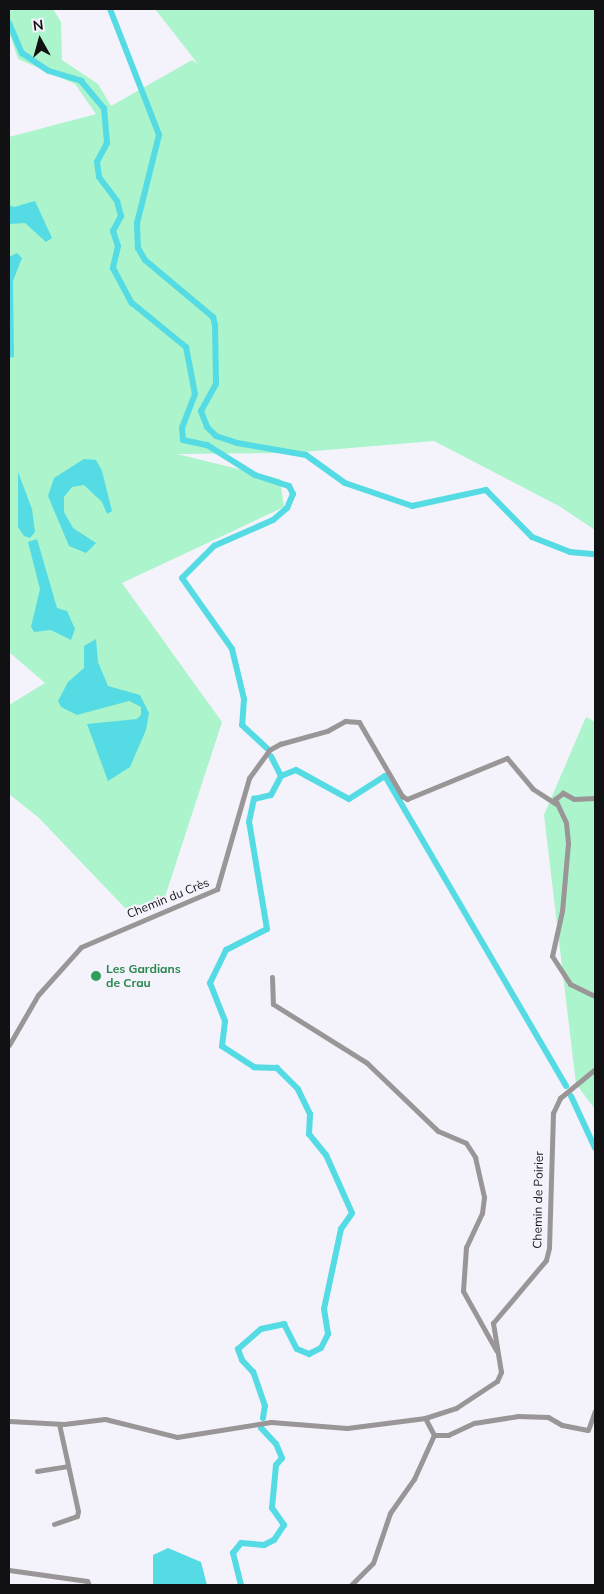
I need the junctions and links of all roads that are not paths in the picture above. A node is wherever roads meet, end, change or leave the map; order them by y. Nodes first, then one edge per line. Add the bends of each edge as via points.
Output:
1 (595, 798) edge
2 (556, 804) junction
3 (272, 977) dead end
4 (595, 996) edge
5 (9, 1045) edge
6 (595, 1069) edge
7 (496, 1350) junction
8 (595, 1411) edge
9 (425, 1418) junction
10 (9, 1421) edge
11 (59, 1424) junction
12 (434, 1435) junction
13 (68, 1466) junction
14 (37, 1470) dead end
15 (54, 1524) dead end
16 (9, 1570) edge
17 (75, 1582) edge
18 (89, 1585) edge
19 (351, 1585) edge

1 - 2 street via 574,799 563,793 558,794
2 - 4 street via 566,823 568,843 562,910 552,956 570,984
2 - 5 street, Chemin du Crès via 533,789 507,758 407,799 402,796 366,729 359,722 345,721 327,731 280,744 259,760 249,778 218,889 81,947 38,995
3 - 7 street via 273,1004 367,1063 438,1131 466,1143 475,1157 484,1197 482,1213 466,1247 462,1291
6 - 7 street, Chemin de Poirier via 560,1098 553,1113 549,1148 550,1248 546,1260 497,1314 493,1334
7 - 9 street, Chemin de Poirier via 501,1372 497,1381 456,1408
8 - 12 street via 588,1430 562,1425 548,1416 518,1416 474,1423 448,1435
9 - 11 street, Chemin de Poirier via 347,1428 271,1422 177,1437 105,1419
9 - 12 street
10 - 11 street, Chemin de Poirier
11 - 13 street
12 - 19 street via 414,1480 390,1513 373,1563
13 - 14 street
13 - 15 street via 77,1516
16 - 17 street
17 - 18 street

